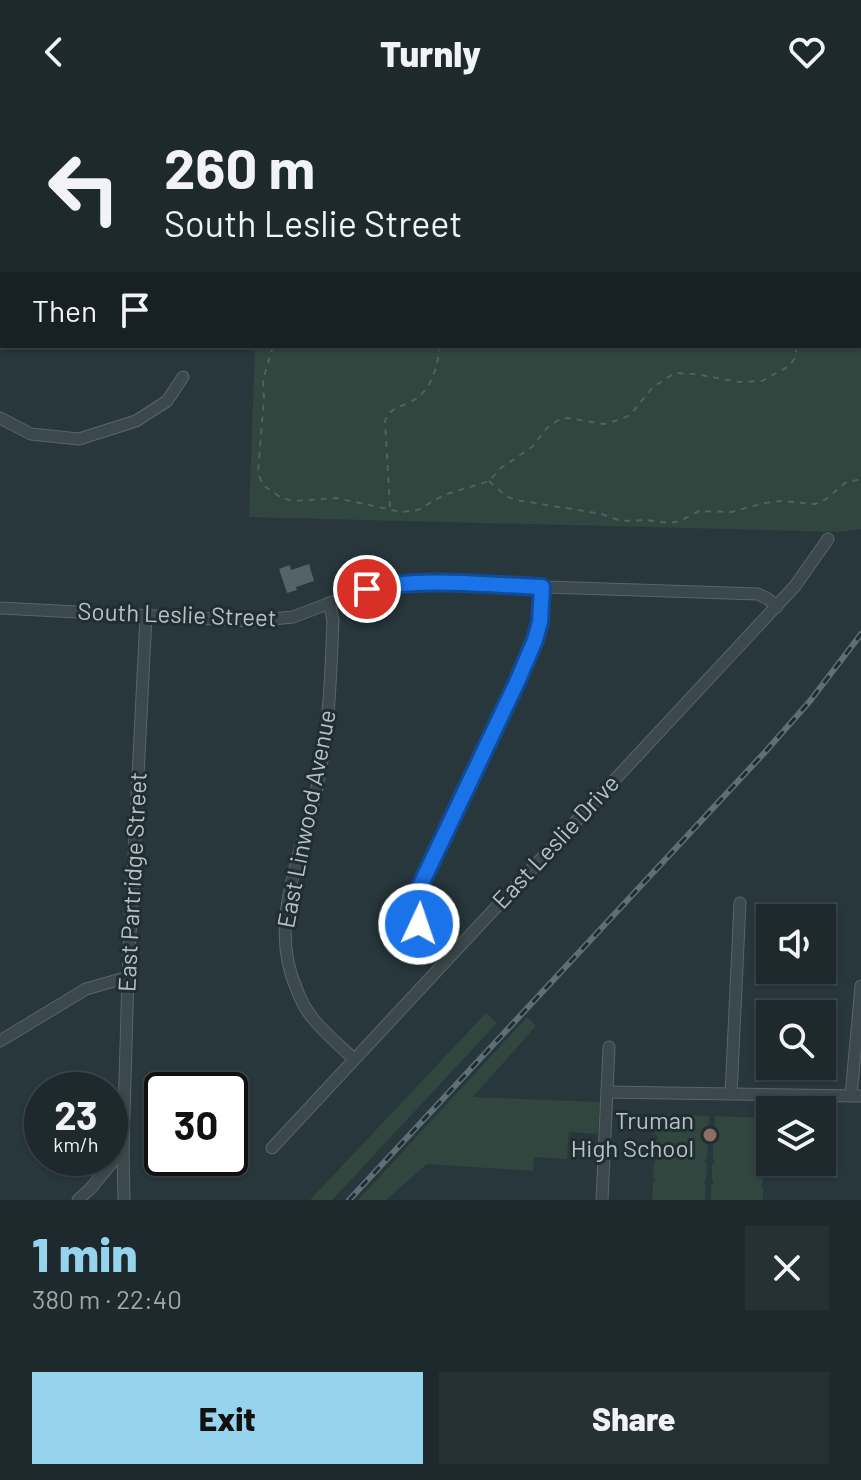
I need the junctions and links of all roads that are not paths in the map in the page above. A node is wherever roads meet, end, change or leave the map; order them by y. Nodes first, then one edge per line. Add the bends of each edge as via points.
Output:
1 (183, 377) dead end
2 (0, 418) edge
3 (828, 539) dead end
4 (542, 587) junction
5 (329, 603) junction
6 (777, 607) junction
7 (0, 608) edge
8 (146, 616) junction
9 (740, 903) dead end
10 (445, 962) junction
11 (128, 977) junction
12 (861, 986) edge
13 (0, 1041) edge
14 (609, 1047) dead end
15 (354, 1059) junction
16 (125, 1072) edge
17 (607, 1092) junction
18 (731, 1094) junction
19 (856, 1096) edge
20 (272, 1148) dead end
21 (101, 1176) edge
22 (124, 1176) edge
23 (78, 1200) edge
24 (124, 1200) edge
25 (602, 1200) edge

1 - 2 street via 167,401 136,421 79,439 31,434
3 - 6 street, East Leslie Drive
4 - 5 street, South Leslie Street via 403,583
4 - 6 street, South Leslie Street via 758,594
4 - 10 street via 535,640 418,895 421,931
5 - 8 street, South Leslie Street via 293,617 253,621
5 - 15 street, East Linwood Avenue via 333,620 328,729 287,899 284,943 289,974 303,1005
6 - 10 street, East Leslie Drive
7 - 8 street, South Leslie Street
8 - 11 street, East Partridge Street
9 - 18 street
10 - 15 street, East Leslie Drive
11 - 13 street via 86,989
11 - 16 street, East Partridge Street
12 - 19 street
14 - 17 street
15 - 20 street, East Leslie Drive
17 - 18 street
17 - 25 street
18 - 19 street
21 - 23 street
22 - 24 street, East Partridge Street

